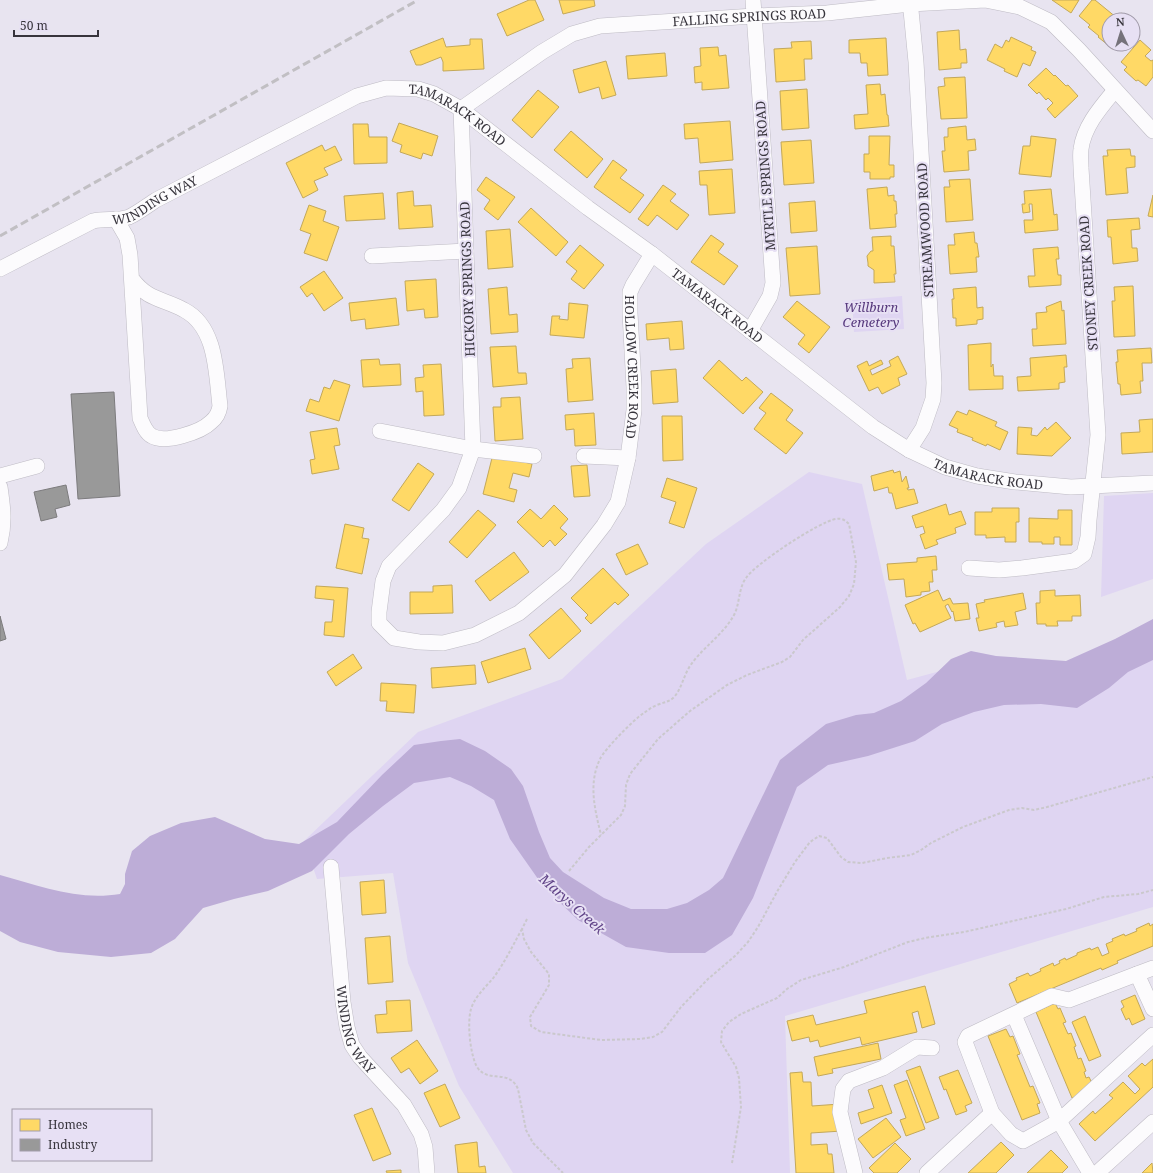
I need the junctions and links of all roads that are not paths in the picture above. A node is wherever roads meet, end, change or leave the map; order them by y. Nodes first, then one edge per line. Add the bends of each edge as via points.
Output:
1 (753, 0) edge
2 (910, 2) edge
3 (754, 16) junction
4 (1115, 90) junction
5 (461, 110) junction
6 (306, 123) joint
7 (1153, 131) edge
8 (116, 219) junction
9 (466, 251) junction
10 (652, 254) junction
11 (372, 256) dead end
12 (0, 269) edge
13 (132, 279) junction
14 (750, 332) junction
15 (380, 431) dead end
16 (473, 449) junction
17 (909, 450) junction
18 (534, 456) dead end
19 (584, 456) dead end
20 (628, 458) junction
21 (37, 466) dead end
22 (0, 476) edge
23 (1153, 483) edge
24 (1093, 486) junction
25 (0, 487) edge
26 (0, 543) edge
27 (969, 568) dead end
28 (385, 629) joint
29 (332, 867) dead end
30 (1153, 968) edge
31 (1137, 974) junction
32 (1153, 1009) edge
33 (1014, 1015) junction
34 (1153, 1035) edge
35 (932, 1048) dead end
36 (992, 1113) junction
37 (1059, 1121) junction
38 (1153, 1122) edge
39 (427, 1173) edge
40 (855, 1173) edge
41 (927, 1173) edge
42 (1090, 1173) edge
43 (1097, 1173) edge

1 - 3 street, MYRTLE SPRINGS ROAD
2 - 3 street, FALLING SPRINGS ROAD via 827,13
2 - 4 street, FALLING SPRINGS ROAD via 985,0 1020,7 1051,22
2 - 17 street, STREAMWOOD ROAD via 916,62 934,383 933,399 923,428
3 - 5 street, FALLING SPRINGS ROAD via 600,26 572,34 542,52
3 - 14 street, MYRTLE SPRINGS ROAD via 773,283 770,296
4 - 7 street, FALLING SPRINGS ROAD
4 - 24 street, STONEY CREEK ROAD via 1097,112 1081,148 1098,434
5 - 6 street, TAMARACK ROAD via 434,94 418,89 386,88 357,96
5 - 9 street, HICKORY SPRINGS ROAD
5 - 10 street, TAMARACK ROAD
6 - 8 street, WINDING WAY via 156,200 129,217
8 - 12 street, WINDING WAY via 93,221
8 - 13 street via 127,238
9 - 11 street
9 - 16 street, HICKORY SPRINGS ROAD
10 - 14 street, TAMARACK ROAD
10 - 20 street, HOLLOW CREEK ROAD via 630,292 634,410
13 - 13 street via 139,412 142,423 148,434 159,439 176,437 200,429 215,418 220,406 212,352 206,332 190,314 145,293
14 - 17 street, TAMARACK ROAD via 873,427
15 - 16 street
16 - 18 street
16 - 28 street, HICKORY SPRINGS ROAD via 459,488 442,510 389,566 383,581 379,612 379,623
17 - 24 street, TAMARACK ROAD via 945,466 977,476 1071,487
19 - 20 street
20 - 28 street, HOLLOW CREEK ROAD via 618,502 604,524 565,575 519,613 475,635 442,643 394,638
21 - 22 street
23 - 24 street, TAMARACK ROAD
24 - 27 street, STONEY CREEK ROAD via 1084,554 1074,561 999,570
25 - 26 street via 4,514
29 - 39 street, WINDING WAY via 343,1002 352,1045 404,1105 421,1134
30 - 31 street
31 - 32 street
31 - 33 street via 1069,1000 1052,996
33 - 36 street via 968,1036 965,1042
33 - 37 street
34 - 37 street
35 - 40 street via 917,1048 883,1068 849,1081 843,1089 840,1112
36 - 37 street via 1011,1134 1023,1141
36 - 41 street
37 - 42 street
38 - 43 street

